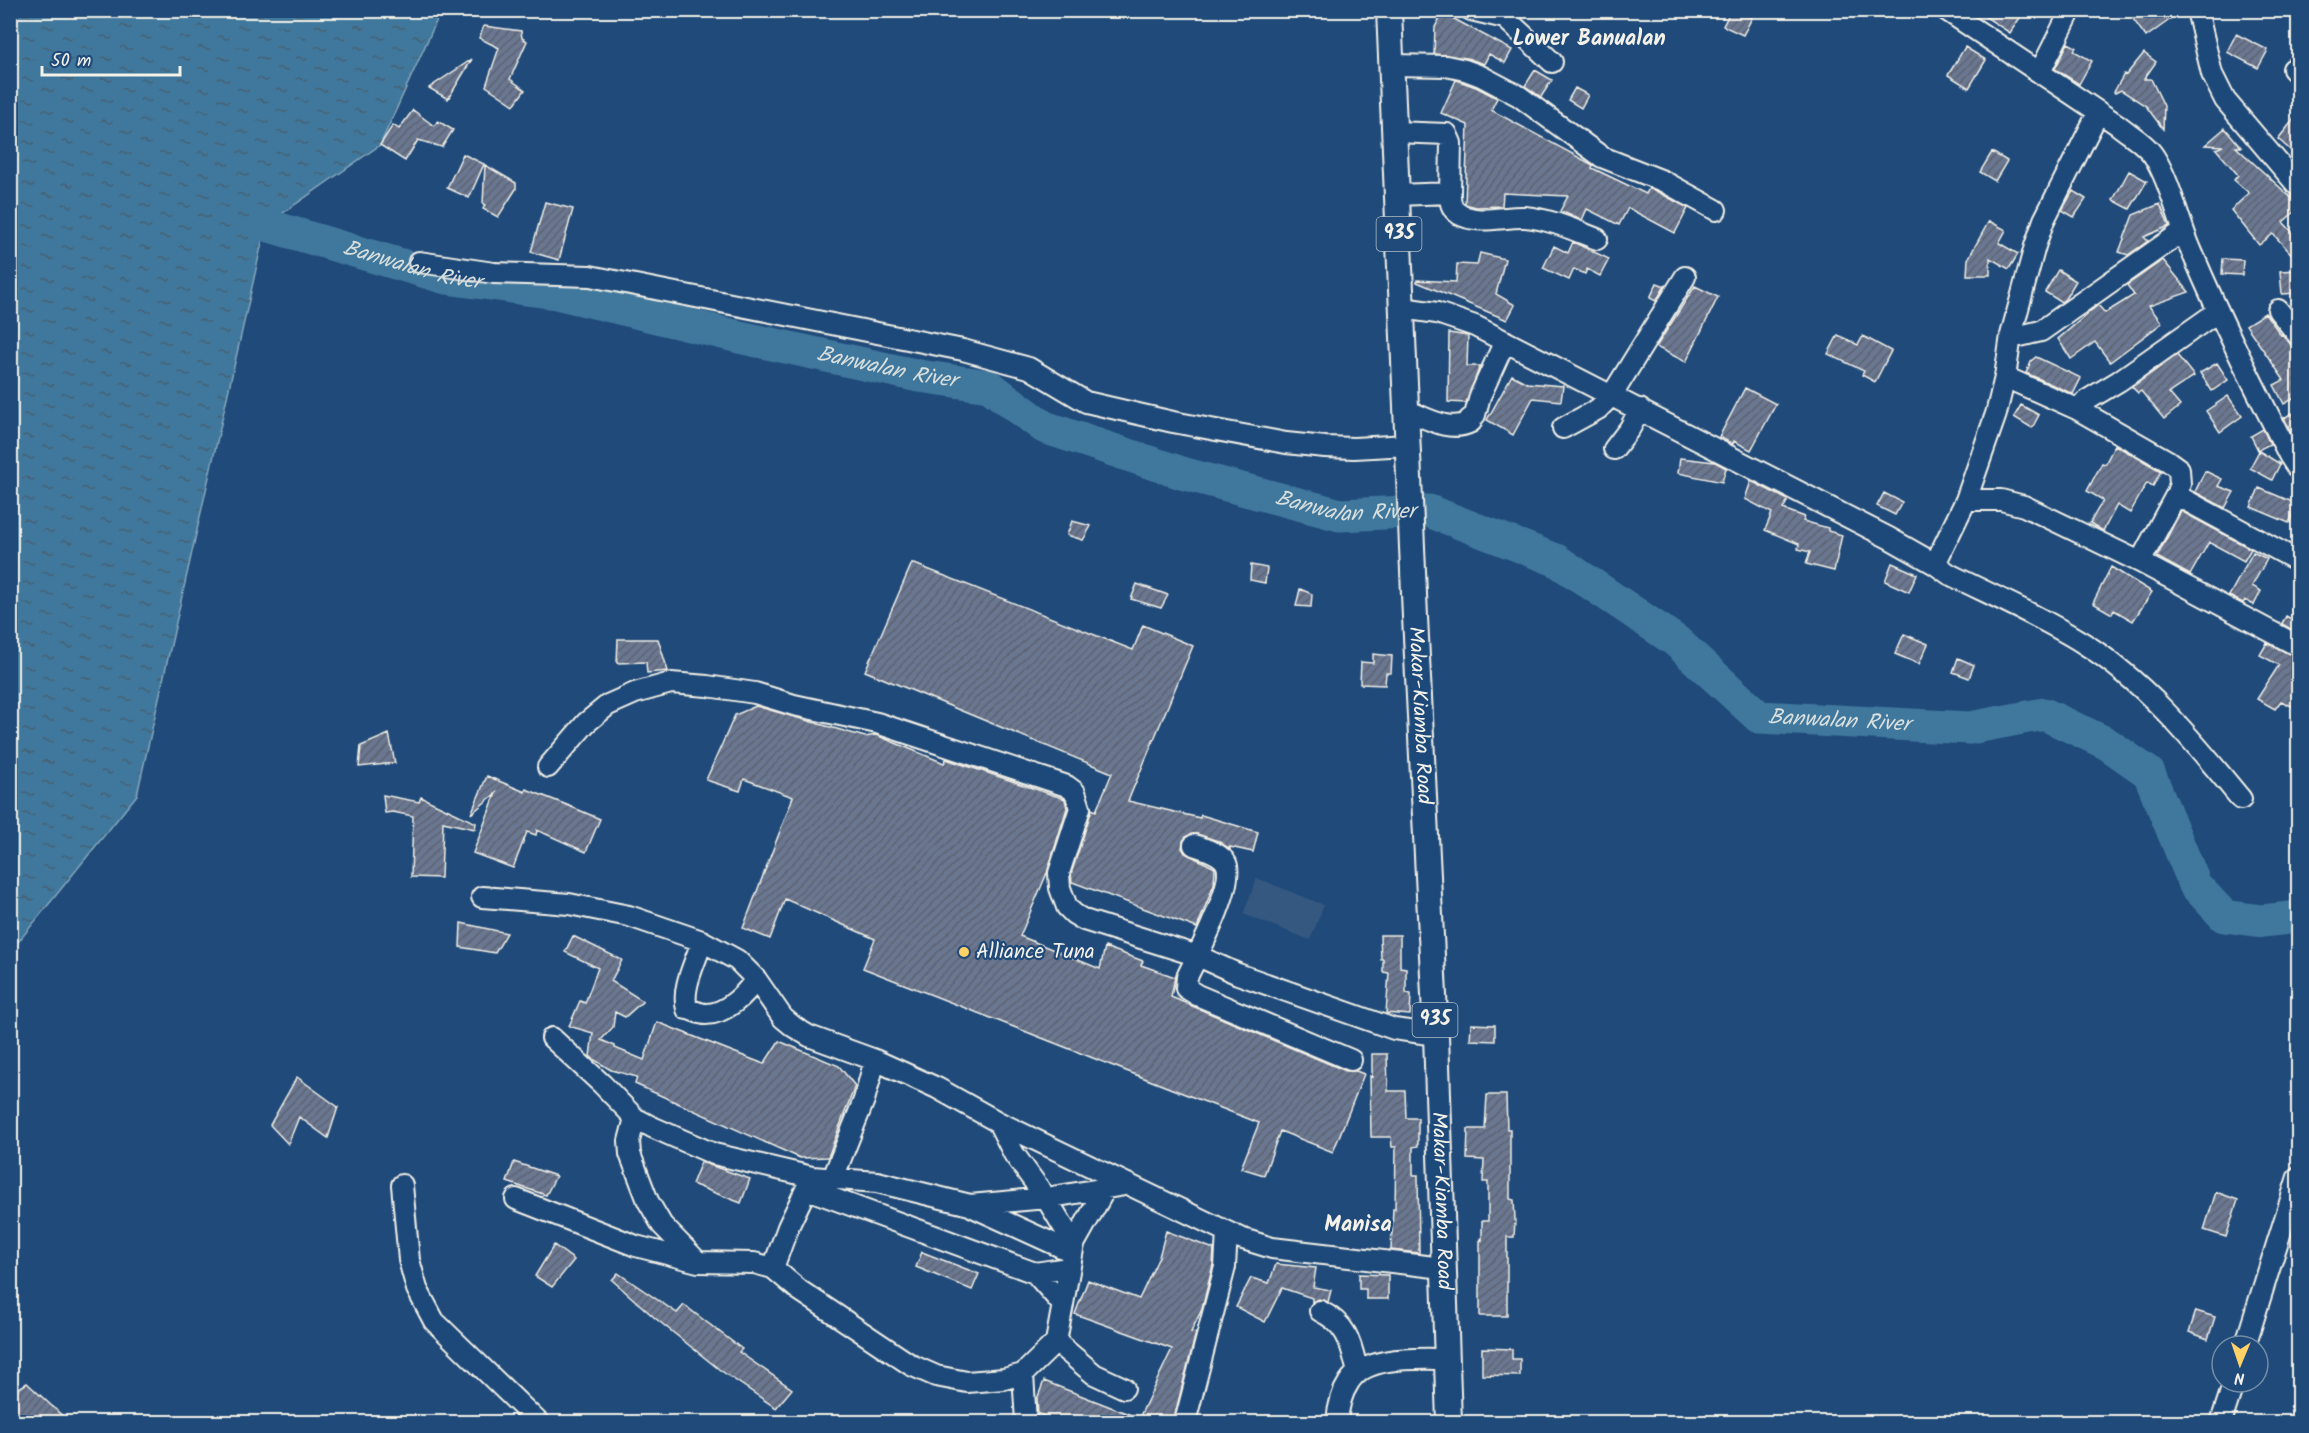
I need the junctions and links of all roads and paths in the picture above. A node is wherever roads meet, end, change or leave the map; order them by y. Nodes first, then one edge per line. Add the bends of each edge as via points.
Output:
1 (1389, 10) edge
2 (1472, 10) edge
3 (1946, 10) edge
4 (2071, 10) edge
5 (2197, 10) edge
6 (1507, 14) edge
7 (1552, 62) dead end
8 (1392, 65) junction
9 (2040, 72) junction
10 (2098, 114) junction
11 (1394, 132) junction
12 (2298, 186) edge
13 (1450, 193) junction
14 (1397, 195) junction
15 (1716, 210) dead end
16 (2182, 231) junction
17 (1597, 239) dead end
18 (419, 262) dead end
19 (1685, 277) dead end
20 (1402, 308) junction
21 (2278, 310) dead end
22 (2217, 312) junction
23 (2011, 335) junction
24 (2298, 335) edge
25 (1505, 341) junction
26 (2005, 376) junction
27 (1612, 395) junction
28 (1640, 409) junction
29 (2077, 409) junction
30 (1406, 410) junction
31 (1563, 428) dead end
32 (1614, 448) dead end
33 (1408, 451) junction
34 (2298, 469) edge
35 (2176, 495) junction
36 (1966, 500) junction
37 (2298, 561) edge
38 (2140, 562) junction
39 (1935, 564) junction
40 (2298, 646) edge
41 (548, 767) dead end
42 (2241, 799) dead end
43 (1194, 845) dead end
44 (482, 897) dead end
45 (702, 941) junction
46 (1198, 956) junction
47 (756, 979) junction
48 (1436, 1035) junction
49 (552, 1038) dead end
50 (875, 1060) junction
51 (1351, 1060) dead end
52 (635, 1118) junction
53 (998, 1122) junction
54 (2298, 1177) edge
55 (833, 1178) junction
56 (810, 1183) junction
57 (402, 1185) dead end
58 (1125, 1185) junction
59 (1105, 1189) junction
60 (1046, 1198) junction
61 (516, 1199) dead end
62 (970, 1205) junction
63 (1227, 1233) junction
64 (1071, 1254) junction
65 (698, 1263) junction
66 (773, 1268) junction
67 (1443, 1268) junction
68 (1035, 1273) junction
69 (1063, 1305) junction
70 (1320, 1311) dead end
71 (2250, 1334) edge
72 (1056, 1342) junction
73 (1446, 1359) junction
74 (1358, 1373) junction
75 (1023, 1374) junction
76 (1124, 1388) dead end
77 (2230, 1394) edge
78 (538, 1422) edge
79 (1026, 1422) edge
80 (1185, 1422) edge
81 (1337, 1422) edge
82 (1449, 1422) edge
83 (2221, 1422) edge

1 - 8 main road, Makar-Kiamba Road / 935
2 - 6 street
3 - 9 street
4 - 9 street
5 - 12 street via 2212,74 2225,100
6 - 7 street
8 - 11 main road, Makar-Kiamba Road / 935
8 - 15 street via 1446,66 1481,76 1519,96 1611,162 1663,181
9 - 10 street
10 - 16 street via 2118,125 2154,156
10 - 23 street via 2044,220
11 - 13 street via 1447,134
11 - 14 main road, Makar-Kiamba Road / 935
13 - 14 street
13 - 17 street via 1454,210 1469,218 1524,217 1550,221
14 - 20 main road, Makar-Kiamba Road / 935
16 - 22 street
16 - 23 street via 2041,331
18 - 33 street via 494,273 590,276 963,350 1029,368 1086,402 1173,422 1286,443
19 - 27 street
20 - 25 street via 1453,318
20 - 30 main road, Makar-Kiamba Road / 935
21 - 24 street
22 - 29 street
22 - 34 street
23 - 26 street
25 - 27 street
25 - 30 street via 1471,422 1457,427
26 - 29 street
26 - 36 street
27 - 28 street
27 - 31 street via 1598,409
28 - 32 street
28 - 39 street
29 - 35 street via 2175,465 2180,476
30 - 33 main road, Makar-Kiamba Road / 935
33 - 48 main road, Makar-Kiamba Road / 935
35 - 37 street
35 - 38 street
36 - 38 street via 2001,500 2024,506
36 - 39 street
38 - 40 street
39 - 42 street via 2082,643 2118,668 2170,716
41 - 46 street via 586,723 608,705 670,683 755,693 877,723 1067,786 1075,792 1080,808 1059,873 1067,907 1084,920
43 - 46 street via 1222,856 1228,870 1221,903
44 - 45 street via 569,904 629,916
45 - 47 street via 737,960
45 - 47 street via 687,988 687,1009 706,1014 722,1010 748,991
46 - 48 street via 1394,1029
46 - 51 street via 1185,981 1189,990
47 - 50 street via 794,1027
48 - 67 main road, Makar-Kiamba Road / 935
49 - 52 street
50 - 53 street
50 - 55 street via 864,1100
52 - 56 street via 714,1154
52 - 65 street via 630,1154 648,1201 662,1225
53 - 58 street
53 - 60 street via 1014,1154
54 - 71 street
55 - 56 street
55 - 62 street via 877,1182
56 - 66 street
56 - 68 street
57 - 78 street via 409,1260 417,1289 434,1321
58 - 59 street
58 - 63 street
59 - 60 street
59 - 64 street
60 - 62 street
60 - 64 street
61 - 65 street via 618,1239
62 - 64 street
63 - 67 street via 1272,1248
63 - 80 street via 1226,1267
64 - 68 street
64 - 69 street
65 - 66 street via 754,1263
66 - 75 street via 799,1290 911,1365 936,1376 967,1382
67 - 73 main road, Makar-Kiamba Road / 935
68 - 69 street
69 - 72 street
70 - 74 street via 1346,1332
72 - 75 street
72 - 76 street via 1094,1374
73 - 74 street via 1385,1361
73 - 82 main road, Makar-Kiamba Road / 935
74 - 81 street via 1349,1382
75 - 79 street
77 - 83 street

